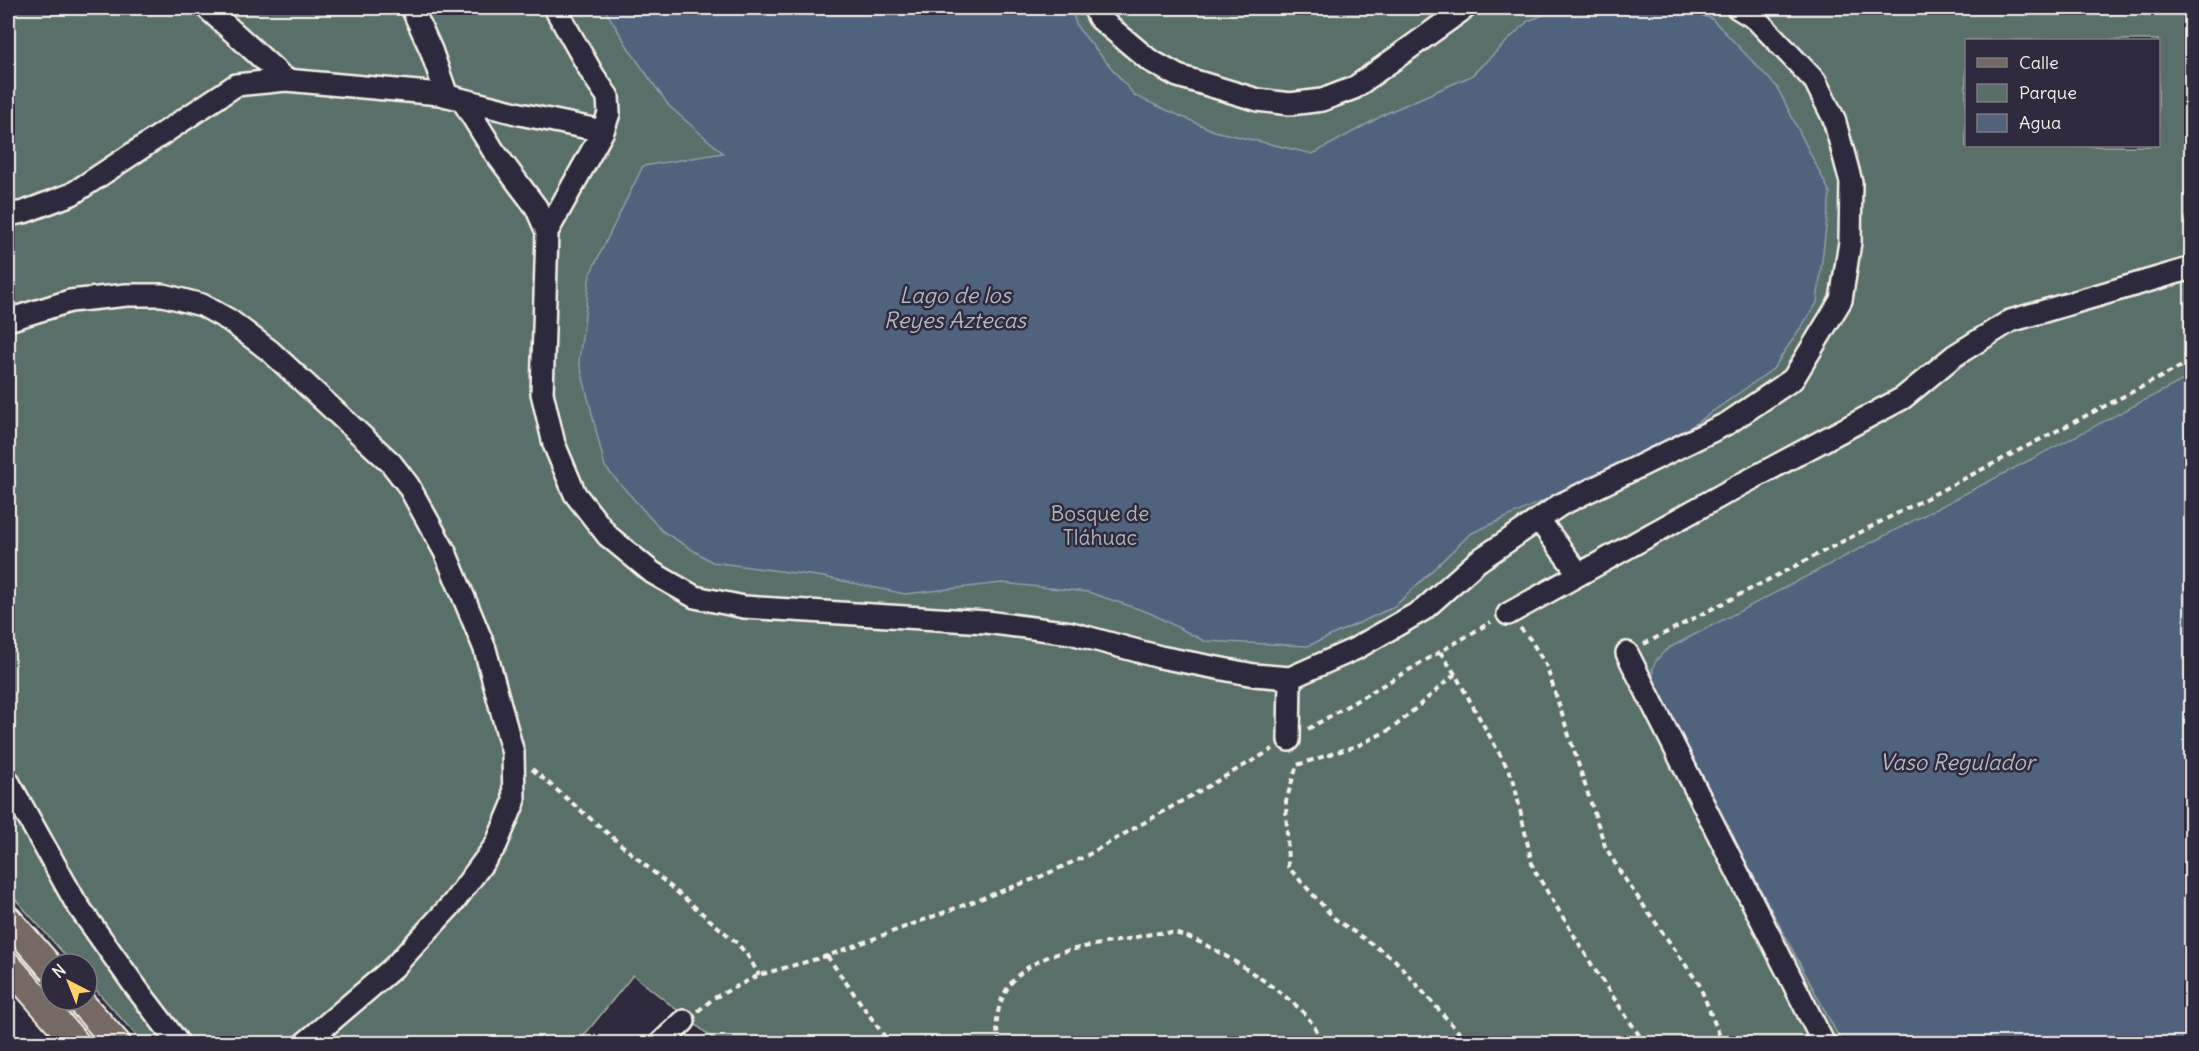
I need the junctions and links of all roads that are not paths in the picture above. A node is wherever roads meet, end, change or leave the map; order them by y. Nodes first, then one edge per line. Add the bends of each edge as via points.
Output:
1 (207, 8) edge
2 (412, 8) edge
3 (555, 8) edge
4 (1094, 8) edge
5 (1466, 8) edge
6 (1738, 8) edge
7 (286, 80) junction
8 (455, 98) junction
9 (603, 131) junction
10 (8, 215) edge
11 (547, 232) junction
12 (2192, 268) edge
13 (8, 320) edge
14 (1539, 520) junction
15 (1579, 574) junction
16 (1508, 614) road end
17 (1627, 653) road end
18 (1290, 678) junction
19 (1289, 740) road end
20 (8, 781) edge
21 (8, 919) edge
22 (39, 954) edge
23 (8, 965) edge
24 (90, 1012) edge
25 (684, 1021) road end
26 (77, 1044) edge
27 (118, 1044) edge
28 (179, 1044) edge
29 (304, 1044) edge
30 (660, 1044) edge
31 (1824, 1044) edge

1 - 7 lane
2 - 8 lane
3 - 9 lane via 608,97 609,113
4 - 5 lane via 1099,18 1149,60 1178,76 1258,100 1290,104 1322,100 1354,88
6 - 14 lane via 1756,19 1815,81 1834,119 1851,182 1851,242 1841,300 1793,379 1728,423 1560,505
7 - 8 lane
7 - 10 lane via 236,85 72,194
8 - 9 lane
8 - 11 lane via 536,207
9 - 11 lane
11 - 18 lane via 542,393 554,444 575,494 608,537 653,573 694,597 744,607 986,622 1071,633 1160,657
12 - 15 lane via 2010,321 1954,356 1903,399
13 - 29 lane via 70,301 127,295 164,295 202,305 229,320 270,351 391,463 445,552 485,649 513,753 514,802 496,846 453,903 394,967
14 - 15 lane
14 - 18 lane via 1478,561 1423,610 1355,649
15 - 16 lane
17 - 31 lane
18 - 19 lane
20 - 28 lane via 76,903
21 - 22 main road
23 - 26 main road
24 - 27 main road
25 - 30 lane

